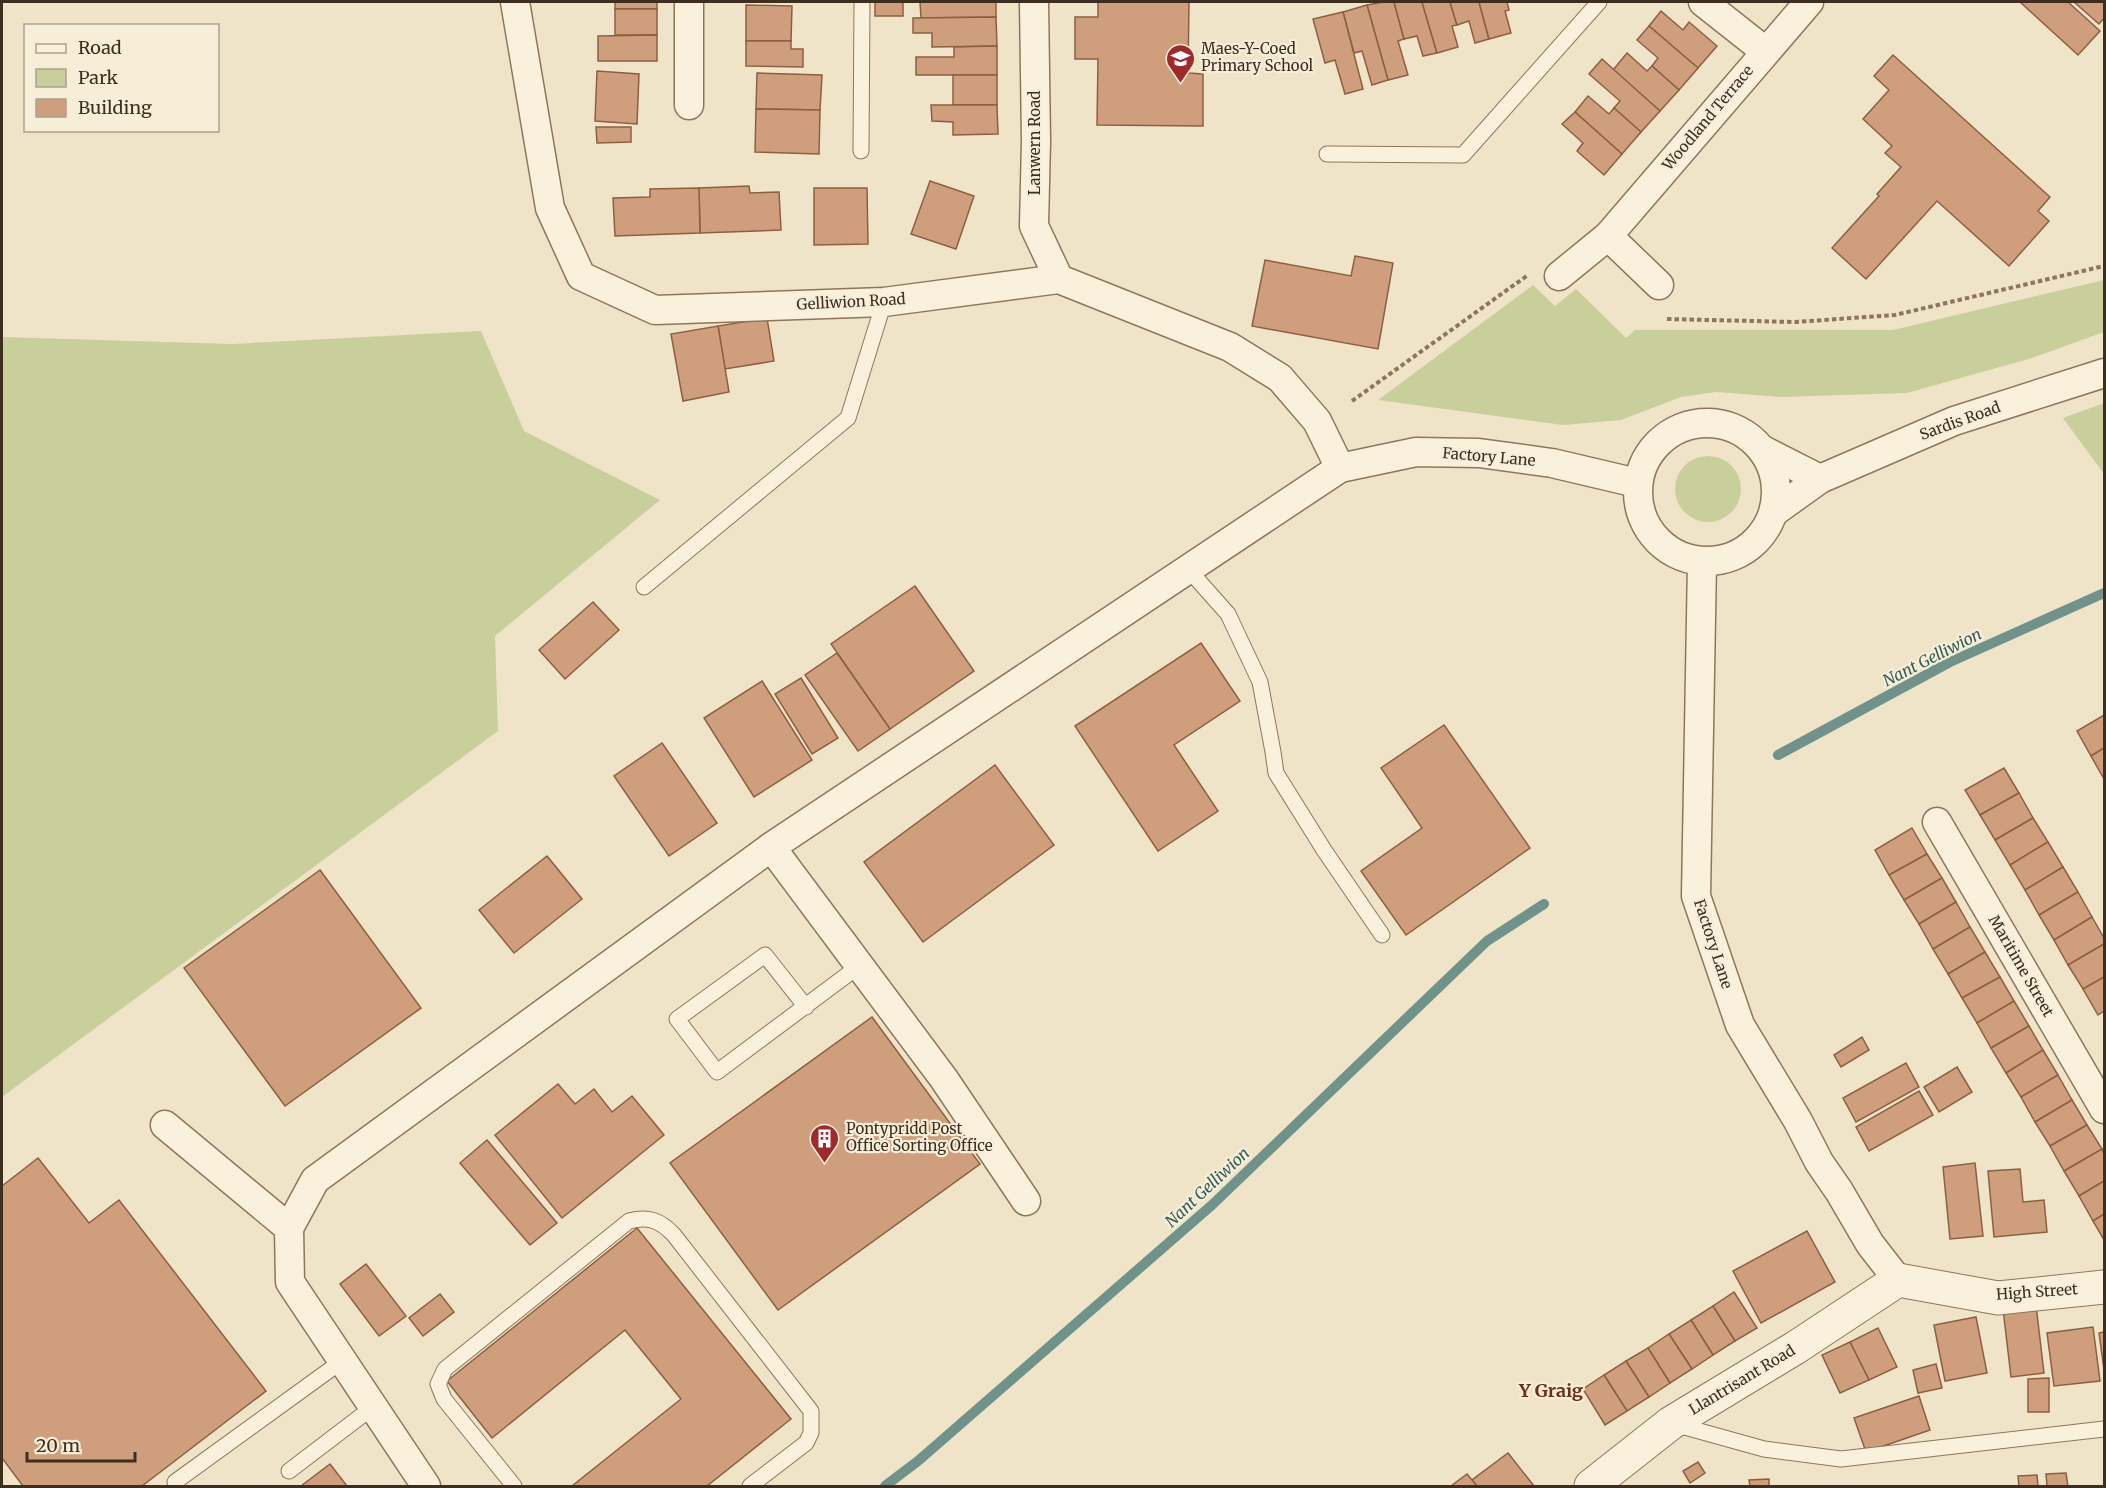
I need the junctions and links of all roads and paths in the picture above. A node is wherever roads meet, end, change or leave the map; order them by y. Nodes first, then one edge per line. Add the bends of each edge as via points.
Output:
1 (515, 2) edge
2 (689, 2) edge
3 (862, 2) edge
4 (1034, 2) edge
5 (1599, 2) edge
6 (1703, 2) edge
7 (1809, 2) edge
8 (1765, 51) junction
9 (689, 105) dead end
10 (861, 151) dead end
11 (1327, 154) dead end
12 (1608, 236) junction
13 (2104, 266) edge
14 (1527, 275) dead end
15 (1558, 276) dead end
16 (1059, 279) junction
17 (1659, 285) dead end
18 (884, 302) junction
19 (1656, 318) dead end
20 (2104, 373) edge
21 (1352, 401) dead end
22 (1763, 450) junction
23 (1340, 468) junction
24 (1820, 479) junction
25 (1637, 483) junction
26 (1774, 512) junction
27 (1702, 562) junction
28 (1188, 568) junction
29 (644, 587) dead end
30 (1937, 822) dead end
31 (771, 847) junction
32 (1382, 935) dead end
33 (859, 966) junction
34 (806, 1006) junction
35 (2104, 1109) edge
36 (165, 1125) dead end
37 (1026, 1201) dead end
38 (289, 1228) junction
39 (1898, 1280) junction
40 (2104, 1287) edge
41 (342, 1361) junction
42 (373, 1407) junction
43 (1671, 1423) junction
44 (2104, 1429) edge
45 (289, 1472) dead end
46 (175, 1482) dead end
47 (426, 1486) edge
48 (514, 1486) edge
49 (750, 1486) edge
50 (1591, 1486) edge

1 - 18 street, Gelliwion Road via 550,208 581,276 655,310
2 - 9 street
3 - 10 lane
4 - 16 street, Lanwern Road via 1034,226
5 - 11 lane via 1463,155
6 - 8 street
7 - 8 street, Woodland Terrace
8 - 12 street, Woodland Terrace
12 - 15 street, Woodland Terrace
12 - 17 street
13 - 19 path via 1895,315 1795,322
14 - 21 path
16 - 18 street, Gelliwion Road
16 - 23 street, Gelliwion Road via 1230,347 1280,378 1317,421
18 - 29 lane via 848,418
20 - 24 street, Sardis Road via 1954,421
22 - 24 street
22 - 25 street via 1742,431 1719,422 1696,423 1673,431 1654,446 1644,460
22 - 26 street via 1774,472
23 - 25 street, Factory Lane via 1416,452 1479,453 1552,463
23 - 28 street
24 - 26 street, Sardis Road
25 - 27 street via 1641,514 1652,536 1678,556
26 - 27 street via 1763,534 1747,549 1725,560
27 - 39 street, Factory Lane via 1696,896 1740,1025 1819,1162 1870,1244
28 - 31 street
28 - 32 lane via 1228,614 1260,682 1275,773
30 - 35 street, Maritime Street
31 - 33 street
31 - 38 street via 315,1180
33 - 34 lane
33 - 37 street via 944,1079
34 - 34 lane via 717,1072 677,1019 765,955
36 - 38 street
38 - 41 street via 290,1282
39 - 40 street, High Street via 1998,1298
39 - 43 street, Llantrisant Road
41 - 42 street
41 - 46 lane
42 - 45 lane
42 - 47 street
43 - 44 lane via 1764,1449 1841,1459
43 - 50 street, Llantrisant Road
48 - 49 lane via 444,1399 438,1384 445,1369 629,1221 641,1218 664,1224 674,1235 811,1411 811,1432 806,1443

